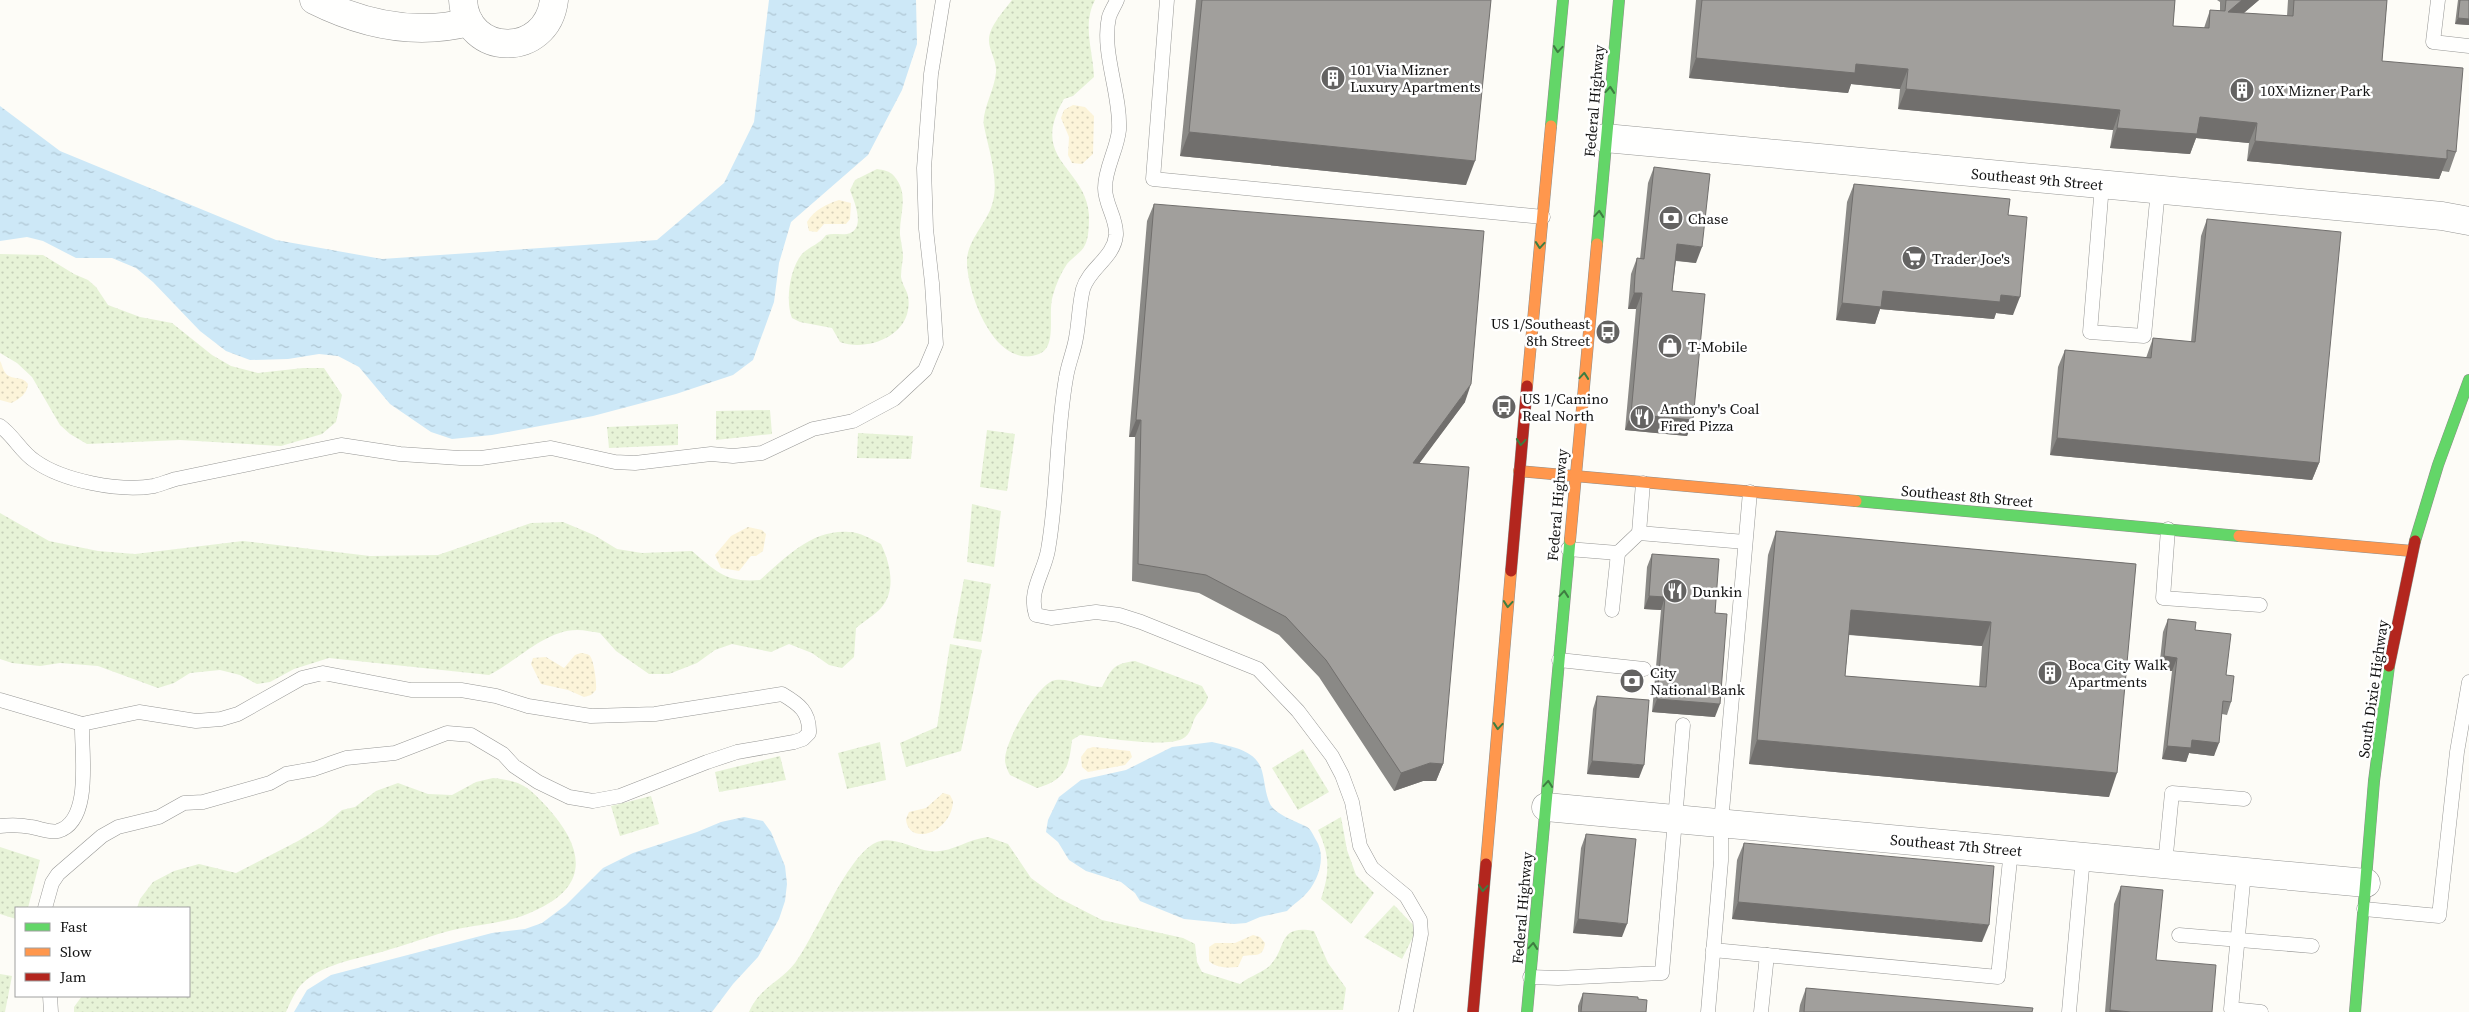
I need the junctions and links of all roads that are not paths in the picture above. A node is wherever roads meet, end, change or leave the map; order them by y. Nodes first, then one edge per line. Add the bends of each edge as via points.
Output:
1 (314, 0) edge
2 (554, 0) edge
3 (943, 0) edge
4 (1117, 0) edge
5 (1167, 0) edge
6 (1563, 0) edge
7 (1619, 0) edge
8 (2438, 0) edge
9 (466, 11) edge
10 (2469, 46) edge
11 (1605, 138) junction
12 (2102, 185) junction
13 (2158, 190) junction
14 (1543, 217) junction
15 (2469, 221) edge
16 (2469, 380) edge
17 (0, 426) edge
18 (1519, 472) junction
19 (1574, 477) junction
20 (1643, 482) junction
21 (1750, 492) junction
22 (2168, 529) junction
23 (1639, 532) junction
24 (1746, 542) junction
25 (1568, 549) junction
26 (2412, 551) junction
27 (1618, 553) junction
28 (2260, 605) dead end
29 (1612, 610) dead end
30 (1559, 660) junction
31 (1644, 669) dead end
32 (2469, 682) edge
33 (2, 701) edge
34 (82, 724) junction
35 (1683, 725) dead end
36 (2244, 800) dead end
37 (1546, 807) junction
38 (1675, 818) junction
39 (1721, 823) junction
40 (0, 826) edge
41 (2011, 850) junction
42 (2083, 857) junction
43 (2165, 864) junction
44 (2244, 872) junction
45 (2365, 896) junction
46 (45, 907) edge
47 (2179, 935) dead end
48 (2237, 940) junction
49 (2312, 946) dead end
50 (1713, 950) junction
51 (1767, 955) junction
52 (1530, 977) junction
53 (50, 997) edge
54 (51, 1012) edge
55 (1406, 1012) edge
56 (1473, 1012) edge
57 (1527, 1012) edge
58 (1708, 1012) edge
59 (1761, 1012) edge
60 (2069, 1012) edge
61 (2261, 1012) edge
62 (2355, 1012) edge

1 - 9 street via 362,20 398,28 429,30
2 - 9 street via 553,12 535,36 507,44 492,41 479,33
3 - 17 lane via 931,74 924,168 936,344 925,370 909,388 853,421 813,429 762,453 733,456 711,454 659,461 615,462 551,448 460,458 400,454 341,445 304,450 140,487 111,486 62,475 34,461
4 - 55 lane via 1109,17 1109,38 1119,128 1105,176 1107,206 1112,213 1116,234 1107,256 1087,280 1082,297 1076,340 1066,377 1052,529 1047,558 1037,578 1032,604 1036,615 1051,618 1096,612 1118,614 1223,654 1258,669 1298,711 1332,756 1342,775 1352,802 1360,846 1372,868 1406,896 1420,920 1421,934
5 - 14 lane via 1153,179
6 -> 14 main road
11 -> 7 main road, Federal Highway
8 - 10 lane via 2433,42
11 - 12 street, Southeast 9th Street
19 -> 11 main road, Federal Highway
12 - 13 street, Southeast 9th Street
12 - 13 lane via 2090,332 2144,336
13 - 15 street, Southeast 9th Street
14 -> 18 main road
16 - 26 main road, South Dixie Highway
18 - 19 main road, Southeast 8th Street
18 -> 56 main road
19 - 20 main road, Southeast 8th Street
19 - 25 main road, Federal Highway
20 - 21 main road, Southeast 8th Street
20 - 23 lane
21 - 22 main road, Southeast 8th Street
21 - 24 lane
22 - 26 main road, Southeast 8th Street
22 - 28 lane via 2164,598
23 - 24 lane
23 - 27 lane
24 - 39 lane
25 - 27 lane
30 -> 25 main road, Federal Highway
26 - 45 main road, South Dixie Highway via 2380,733
27 - 29 lane
30 - 31 lane
37 -> 30 main road, Federal Highway
32 - 45 lane via 2457,752 2439,916
33 - 34 lane
34 - 40 lane via 83,783 76,813 68,824 58,830 46,831
34 - 46 lane via 139,712 196,720 222,719 238,714 302,678 323,673 411,690 461,690 528,706 592,716 655,714 782,694 800,705 807,714 809,733 794,742 737,752 620,796 592,801 569,797 538,782 503,754 471,735 447,734 395,753 346,758 286,774 270,784 203,802 184,803 159,817 118,826 58,874
35 - 38 lane
36 - 43 lane via 2172,793
37 - 38 street, Southeast 7th Street
52 -> 37 main road, Federal Highway
38 - 39 street, Southeast 7th Street
38 - 52 lane via 1662,972
39 - 41 street, Southeast 7th Street
39 - 50 lane
41 - 42 street, Southeast 7th Street
41 - 51 lane via 1998,977
42 - 43 street, Southeast 7th Street
42 - 60 lane
43 - 44 street, Southeast 7th Street
44 - 45 street, Southeast 7th Street
44 - 48 lane
45 - 62 main road, South Dixie Highway
47 - 48 lane
48 - 49 lane
48 - 61 lane via 2231,1009
50 - 51 lane
50 - 58 lane
51 - 59 lane
52 - 57 main road, Federal Highway
53 - 54 lane

